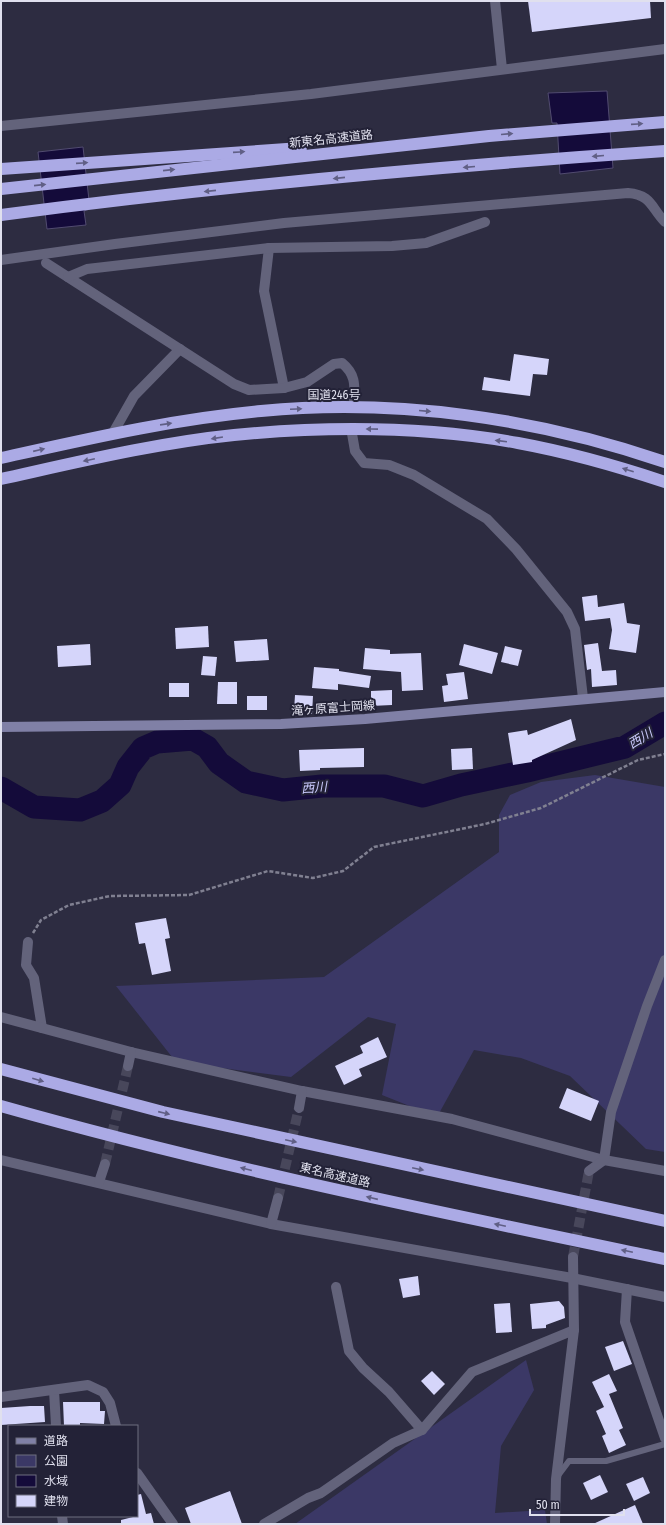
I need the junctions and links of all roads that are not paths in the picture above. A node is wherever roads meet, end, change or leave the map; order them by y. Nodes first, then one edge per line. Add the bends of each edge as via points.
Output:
1 (495, 1) edge
2 (665, 49) edge
3 (502, 69) junction
4 (665, 122) edge
5 (1, 126) edge
6 (489, 136) junction
7 (665, 151) edge
8 (1, 169) edge
9 (1, 189) edge
10 (1, 215) edge
11 (485, 222) dead end
12 (665, 222) edge
13 (269, 248) junction
14 (1, 260) edge
15 (46, 263) dead end
16 (68, 277) junction
17 (180, 349) junction
18 (284, 388) junction
19 (354, 408) junction
20 (351, 428) junction
21 (113, 433) junction
22 (1, 458) edge
23 (665, 462) edge
24 (1, 479) edge
25 (665, 482) edge
26 (665, 692) edge
27 (583, 698) junction
28 (1, 727) edge
29 (28, 942) road end
30 (665, 960) edge
31 (1, 1017) edge
32 (42, 1028) junction
33 (131, 1052) junction
34 (128, 1066) tunnel mouth
35 (1, 1069) edge
36 (302, 1092) junction
37 (1, 1106) edge
38 (299, 1108) tunnel mouth
39 (1, 1160) edge
40 (604, 1160) junction
41 (105, 1164) tunnel mouth
42 (665, 1170) edge
43 (589, 1171) tunnel mouth
44 (99, 1182) junction
45 (278, 1198) tunnel mouth
46 (665, 1221) edge
47 (271, 1224) junction
48 (573, 1257) tunnel mouth
49 (665, 1259) edge
50 (572, 1278) junction
51 (336, 1287) dead end
52 (627, 1289) junction
53 (665, 1297) edge
54 (574, 1330) junction
55 (54, 1390) junction
56 (1, 1397) edge
57 (56, 1425) edge
58 (116, 1425) edge
59 (422, 1430) junction
60 (665, 1438) edge
61 (665, 1444) edge
62 (138, 1474) edge
63 (556, 1480) junction
64 (173, 1524) edge
65 (264, 1524) edge
66 (556, 1524) edge

1 - 3 street
2 - 3 street
3 - 5 street via 311,94
6 -> 4 highway, 新東名高速道路
8 -> 6 highway
9 -> 6 highway, 新東名高速道路
7 -> 10 highway via 375,174
11 - 13 street via 426,243
12 - 14 street via 644,196 628,193 276,224
13 - 16 street via 87,269
13 - 18 street via 264,291
15 - 16 street
16 - 17 street
17 - 18 street via 234,384 249,390
17 - 21 street via 134,396
18 - 19 street via 307,382 334,364 342,363 354,378
21 -> 19 highway, 国道246号 via 263,411
19 -> 23 highway, 国道246号 via 425,410 514,422 588,438
20 -> 24 highway via 233,435 124,453
25 -> 20 highway via 621,467 518,443 440,433
20 - 27 street via 355,451 364,463 389,465 414,475 487,519 516,549 567,612 575,629
22 -> 21 highway, 国道246号
26 - 27 main road, 滝ヶ原富士岡線
27 - 28 main road, 滝ヶ原富士岡線 via 365,719 281,724
29 - 32 street via 26,965 34,978
30 - 40 street via 611,1112
31 - 32 street
32 - 33 street
33 - 34 street
33 - 36 street
35 -> 46 highway, 東名高速道路 via 163,1112
36 - 38 street
36 - 40 street via 452,1119
49 -> 37 highway, 東名高速道路 via 270,1175
39 - 44 street
40 - 42 street
40 - 43 street
41 - 44 street
44 - 47 street
45 - 47 street
47 - 50 street
48 - 50 street
50 - 52 street
50 - 54 street
51 - 59 street via 349,1352
52 - 53 street
52 - 60 street via 625,1322
54 - 59 street via 472,1372
54 - 63 street
55 - 56 street
55 - 57 street
55 - 58 street via 88,1385 103,1392 110,1403
59 - 65 street via 393,1443 321,1493
61 - 63 lane via 606,1461 569,1461
62 - 64 street
63 - 66 street

